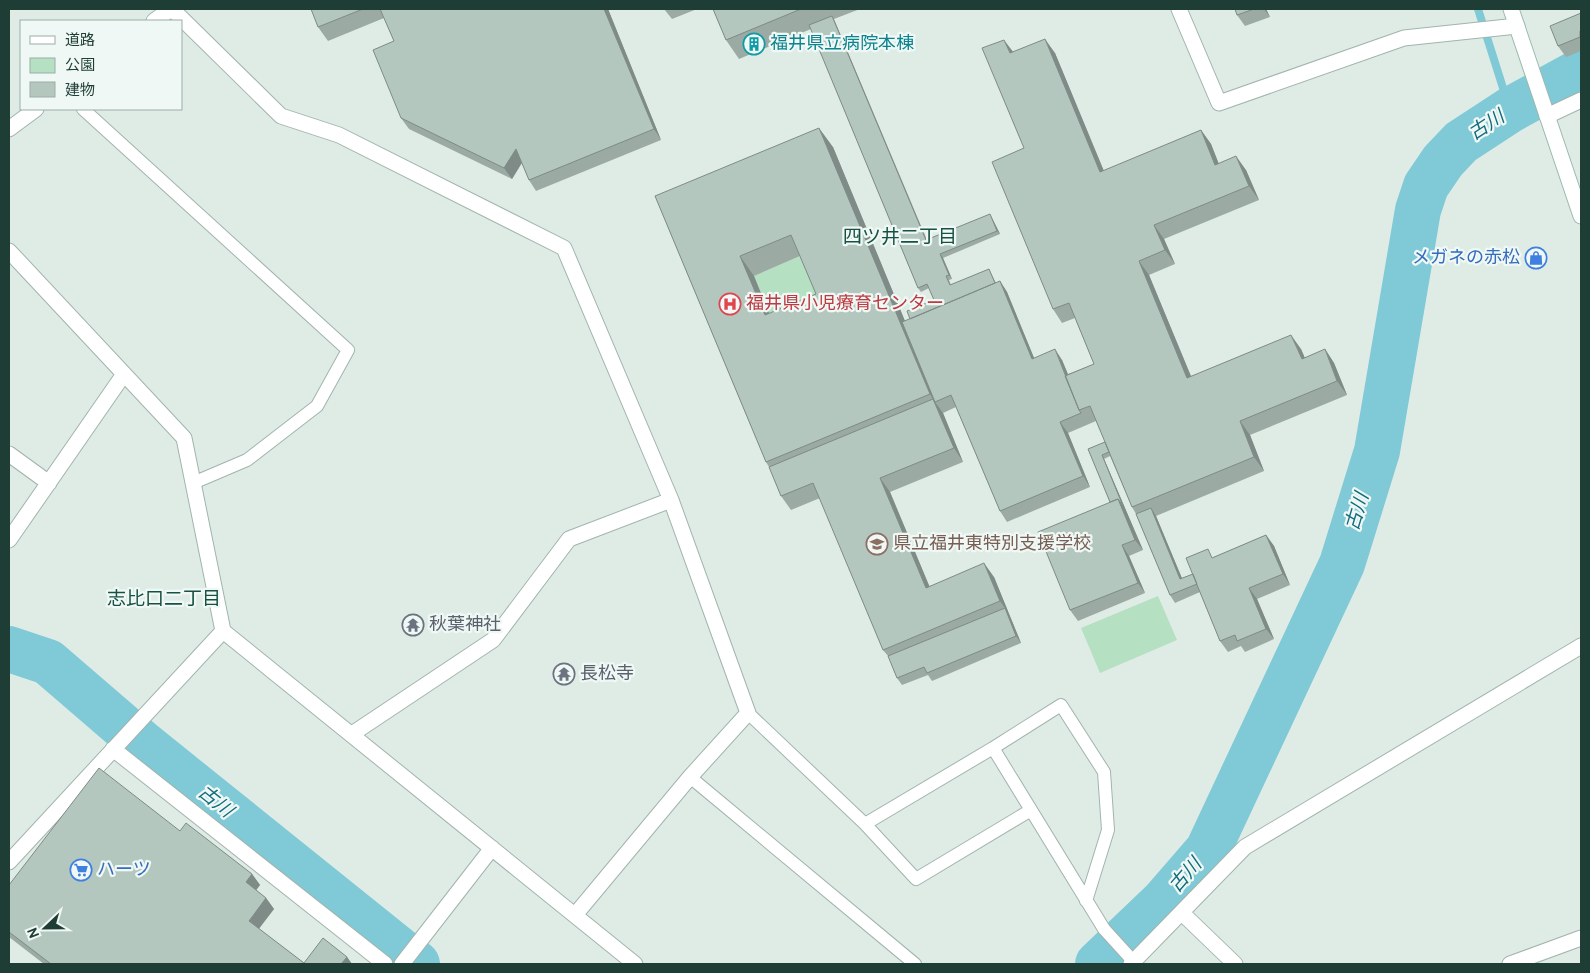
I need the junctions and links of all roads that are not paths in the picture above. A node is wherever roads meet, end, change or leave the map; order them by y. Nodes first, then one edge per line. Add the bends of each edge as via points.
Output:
1 (172, 9) edge
2 (1179, 9) edge
3 (1515, 14) edge
4 (156, 20) edge
5 (1581, 100) edge
6 (35, 110) edge
7 (84, 110) edge
8 (1547, 116) junction
9 (9, 129) edge
10 (1581, 216) edge
11 (9, 250) edge
12 (124, 374) junction
13 (9, 454) edge
14 (48, 483) junction
15 (193, 483) junction
16 (671, 500) junction
17 (9, 540) edge
18 (223, 631) junction
19 (1581, 646) edge
20 (748, 713) junction
21 (352, 734) junction
22 (993, 748) junction
23 (113, 749) junction
24 (690, 777) junction
25 (1031, 810) junction
26 (865, 824) junction
27 (492, 848) junction
28 (9, 862) edge
29 (1086, 901) junction
30 (1182, 913) junction
31 (575, 916) junction
32 (1581, 938) edge
33 (1133, 963) edge
34 (385, 964) edge
35 (402, 964) edge
36 (635, 964) edge
37 (915, 964) edge
38 (1235, 964) edge
39 (1510, 964) edge

1 - 4 street
1 - 16 street via 281,116 339,135 564,248
2 - 3 street via 1219,103 1404,38
3 - 8 street
5 - 8 street
6 - 9 street
7 - 15 lane via 348,350 316,406 247,460
8 - 10 street
11 - 12 street
12 - 14 street
12 - 15 street via 184,438
13 - 14 street
14 - 17 street
15 - 18 street
16 - 20 street
16 - 21 street via 569,539 493,640
18 - 21 street
18 - 23 street
19 - 30 street via 1245,847
20 - 24 street
20 - 26 lane
21 - 27 street
22 - 25 lane
22 - 26 lane
22 - 29 lane via 1061,705 1104,772 1108,830
23 - 28 street
23 - 34 street
24 - 31 street
24 - 37 lane
25 - 26 lane via 916,879
25 - 29 lane
27 - 31 street
27 - 35 street
29 - 33 lane via 1104,929
30 - 33 street
30 - 38 street
31 - 36 street
32 - 39 street

